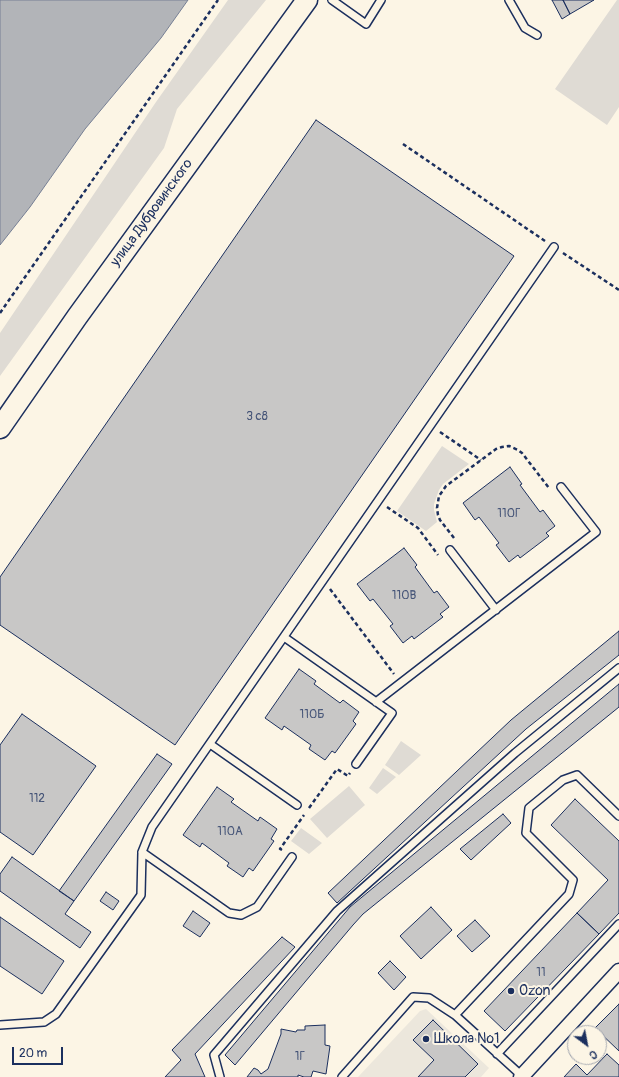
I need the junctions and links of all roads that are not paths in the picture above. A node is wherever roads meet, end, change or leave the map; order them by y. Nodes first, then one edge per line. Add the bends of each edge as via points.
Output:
1 (306, 0) edge
2 (332, 0) edge
3 (382, 0) edge
4 (509, 0) edge
5 (537, 35) dead end
6 (554, 247) road end
7 (0, 428) edge
8 (561, 487) road end
9 (450, 550) road end
10 (496, 610) junction
11 (284, 637) junction
12 (619, 668) edge
13 (376, 702) junction
14 (210, 744) junction
15 (356, 764) road end
16 (297, 805) dead end
17 (619, 816) edge
18 (142, 852) junction
19 (292, 857) road end
20 (619, 924) edge
21 (619, 971) edge
22 (455, 1015) junction
23 (0, 1026) edge
24 (497, 1054) junction
25 (220, 1077) edge
26 (342, 1077) edge
27 (521, 1077) edge

1 - 7 main road, улица Дубровинского
2 - 3 lane via 366,24
4 - 5 lane via 525,28
6 - 11 lane
8 - 10 lane via 596,532
9 - 10 lane
10 - 13 lane
11 - 13 lane
11 - 14 lane
12 - 25 lane via 515,753 337,910 214,1055
13 - 15 lane via 392,712
14 - 16 lane
14 - 18 lane via 152,827
17 - 22 lane via 577,776 562,780 529,808 526,833 573,880 569,894
18 - 19 lane via 230,913 241,915 257,907
18 - 23 lane via 141,895 56,1014 44,1022
20 - 24 lane
21 - 27 street
22 - 24 lane
22 - 26 lane via 429,998 413,996
24 - 27 lane

